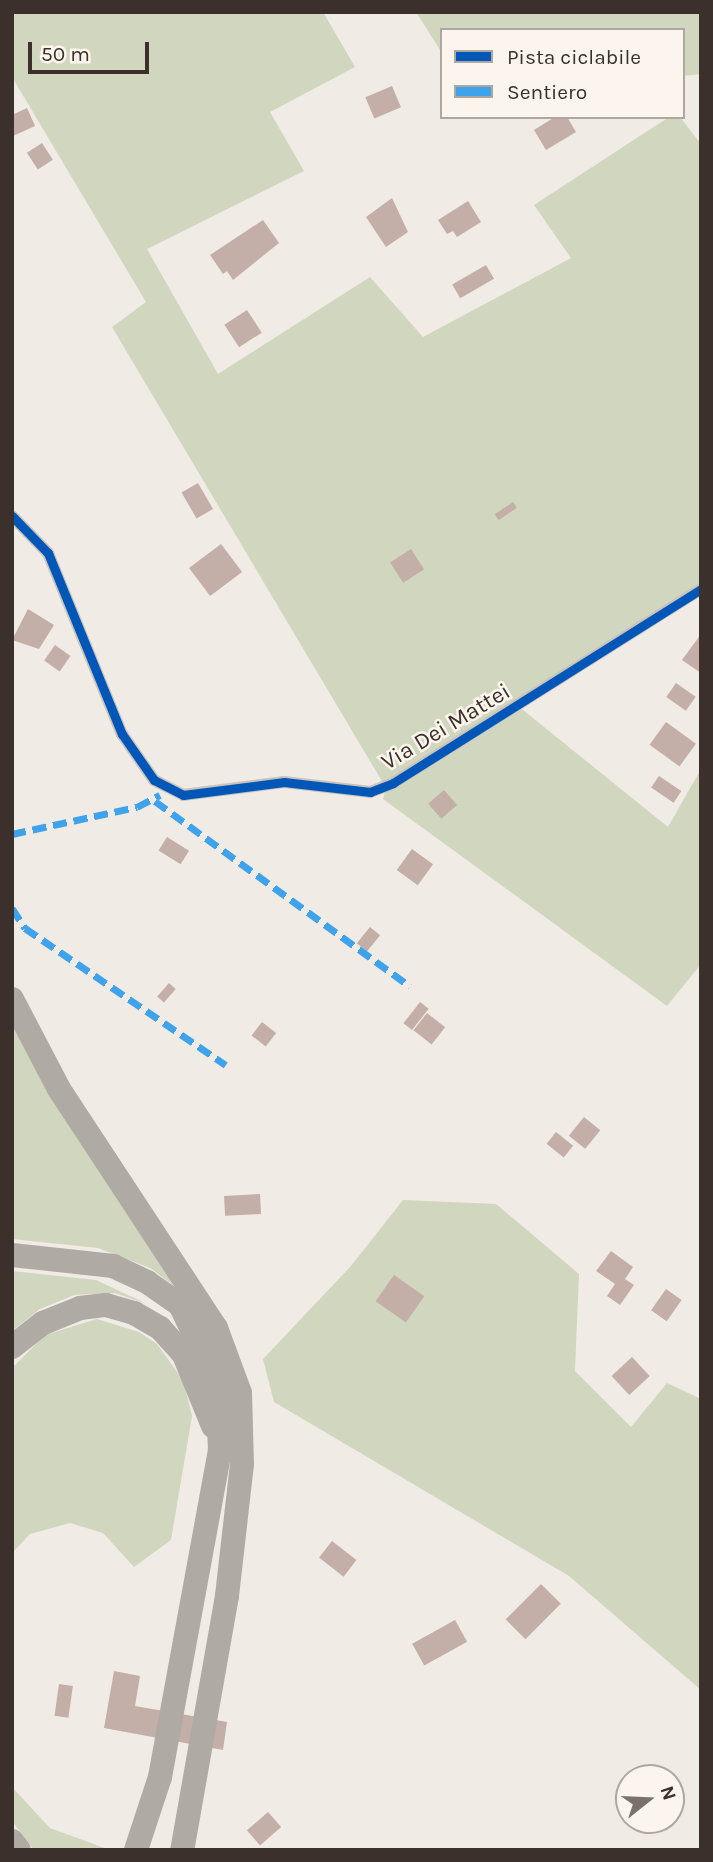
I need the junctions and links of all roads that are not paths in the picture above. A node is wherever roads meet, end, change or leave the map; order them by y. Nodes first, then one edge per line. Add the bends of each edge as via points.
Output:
1 (12, 516) edge
2 (701, 589) edge
3 (12, 999) edge
4 (12, 1255) edge
5 (181, 1307) junction
6 (216, 1328) junction
7 (12, 1347) edge
8 (220, 1450) junction
9 (12, 1841) edge
10 (19, 1850) edge
11 (136, 1850) edge
12 (182, 1850) edge

1 - 2 street, Via Dei Mattei via 48,553 122,734 154,780 183,795 284,782 370,792 393,783
3 - 6 highway via 59,1089
4 - 5 highway via 113,1266 147,1282
5 - 6 highway
5 - 8 highway via 217,1382
6 - 12 highway via 240,1393 242,1464 223,1628
7 - 8 highway via 43,1323 80,1308 106,1305 142,1316 184,1355
8 - 11 highway via 160,1777
9 - 10 highway

